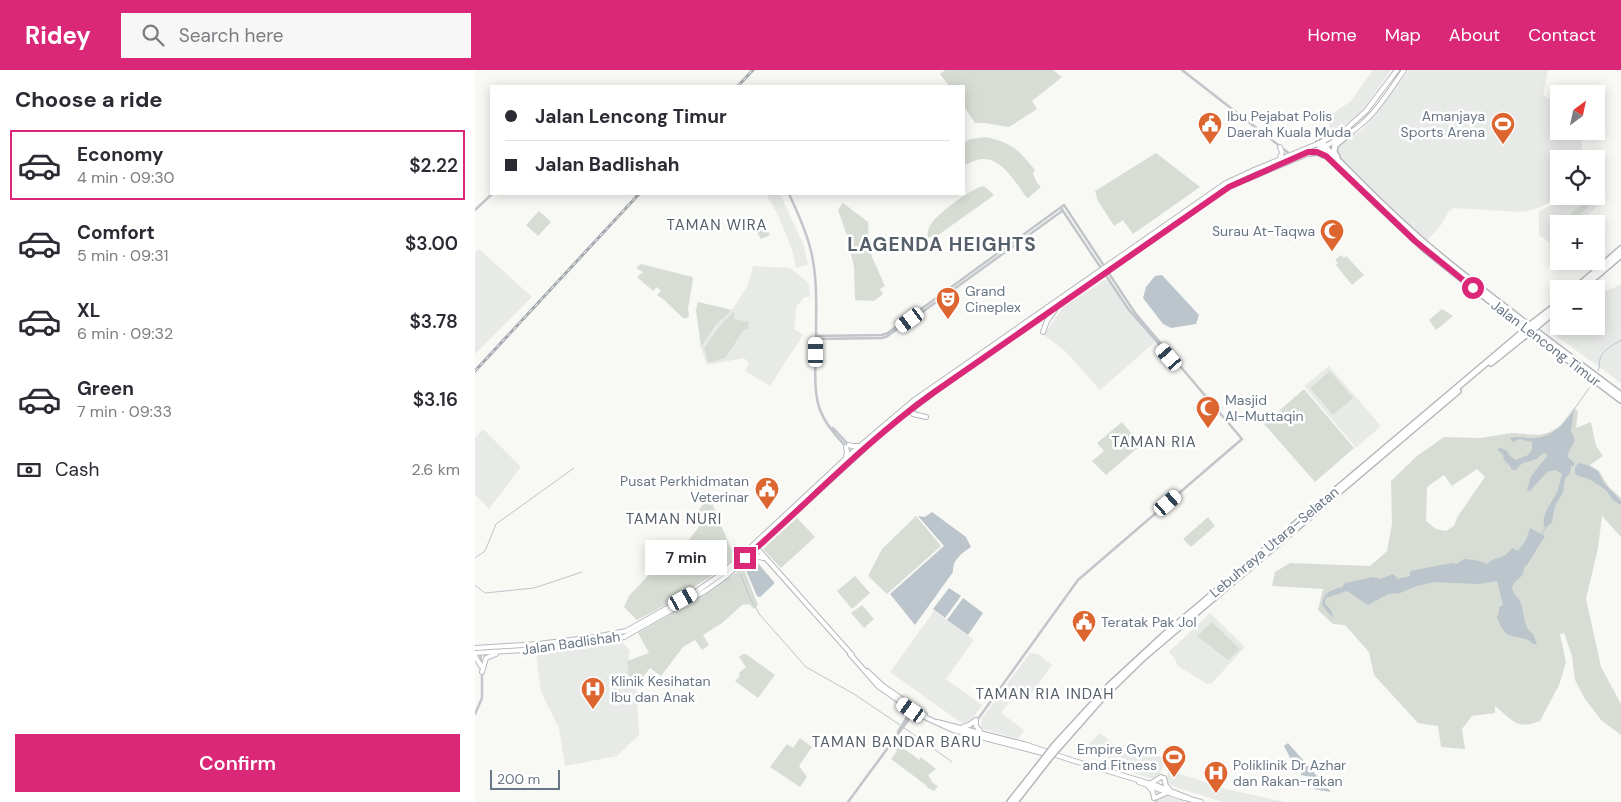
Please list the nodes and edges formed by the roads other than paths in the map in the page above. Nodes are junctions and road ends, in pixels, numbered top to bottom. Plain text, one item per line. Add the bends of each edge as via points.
1 (1183, 70) edge
2 (1397, 70) edge
3 (1405, 70) edge
4 (1351, 132) junction
5 (1321, 145) junction
6 (1280, 147) junction
7 (1308, 152) junction
8 (1291, 155) junction
9 (1295, 158) junction
10 (1278, 160) junction
11 (1342, 167) junction
12 (491, 195) edge
13 (789, 195) edge
14 (475, 210) edge
15 (1621, 249) edge
16 (1621, 256) edge
17 (1104, 271) junction
18 (1109, 278) joint
19 (1585, 280) edge
20 (1591, 280) edge
21 (1058, 306) junction
22 (1550, 311) edge
23 (1550, 314) edge
24 (914, 316) junction
25 (909, 319) junction
26 (1535, 325) junction
27 (1043, 332) dead end
28 (816, 337) junction
29 (1176, 363) junction
30 (1621, 395) edge
31 (1621, 400) edge
32 (921, 401) junction
33 (926, 417) dead end
34 (860, 445) junction
35 (847, 446) junction
36 (854, 454) junction
37 (845, 459) junction
38 (763, 542) junction
39 (754, 547) junction
40 (764, 557) junction
41 (745, 558) junction
42 (695, 594) junction
43 (477, 652) edge
44 (506, 652) junction
45 (481, 666) joint
46 (482, 672) junction
47 (914, 710) junction
48 (475, 714) edge
49 (976, 720) junction
50 (937, 722) junction
51 (961, 727) junction
52 (970, 729) junction
53 (963, 733) junction
54 (984, 734) junction
55 (971, 735) junction
56 (1066, 759) junction
57 (1045, 760) junction
58 (1150, 785) junction
59 (1159, 788) junction
60 (1171, 793) junction
61 (1155, 800) edge
62 (848, 802) edge
63 (1010, 802) edge
64 (1015, 802) edge
65 (1201, 802) edge

1 - 6 street
2 - 5 main road, Jalan Badlishah via 1361,117
3 - 4 main road, Jalan Badlishah via 1371,114
4 - 5 main road, Jalan Badlishah
4 - 11 highway via 1334,148
5 - 7 main road, Jalan Badlishah
5 - 8 main road, Jalan Badlishah
5 - 11 highway, Jalan Lencong Timur
6 - 8 street
6 - 10 main road via 1282,154
7 - 9 main road, Jalan Badlishah
7 - 11 highway via 1323,154
8 - 9 street
8 - 10 main road, Jalan Badlishah
9 - 17 main road, Jalan Badlishah via 1229,187
10 - 17 main road, Jalan Badlishah via 1225,183
11 - 30 highway, Jalan Lencong Timur via 1451,266
11 - 31 highway, Jalan Lencong Timur via 1415,241
12 - 14 street
13 - 28 street via 813,260
15 - 19 highway
16 - 20 highway
17 - 18 main road
17 - 21 main road, Jalan Badlishah
17 - 24 street via 1063,208
17 - 29 street
17 - 34 main road, Jalan Badlishah via 927,390
18 - 29 street via 1133,314
21 - 27 main road
21 - 32 main road, Jalan Badlishah
22 - 26 highway, Lebuhraya Utara–Selatan
23 - 26 highway, Lebuhraya Utara–Selatan
24 - 25 street
24 - 25 street via 910,314
25 - 28 street via 882,335
26 - 57 highway, Lebuhraya Utara–Selatan, bridge via 1158,645
28 - 35 street via 820,411
29 - 49 street via 1242,439 1078,580
32 - 33 main road via 912,411
32 - 36 main road, Jalan Badlishah
34 - 35 main road
34 - 36 main road, Jalan Badlishah
35 - 36 street
35 - 37 main road
36 - 37 main road, Jalan Badlishah
36 - 38 main road, Jalan Badlishah
37 - 39 main road, Jalan Badlishah
38 - 39 main road, Jalan Badlishah
38 - 40 main road via 761,550
39 - 40 main road
39 - 41 main road, Jalan Badlishah
39 - 42 main road, Jalan Badlishah
40 - 41 main road
40 - 47 main road via 850,654 879,683
41 - 42 main road, Jalan Badlishah via 720,581
42 - 43 main road, Jalan Badlishah via 619,632
42 - 44 main road, Jalan Badlishah via 633,633 619,638
43 - 44 main road, Jalan Badlishah
43 - 45 main road
44 - 46 main road via 486,658
45 - 46 street
46 - 48 street via 482,698
47 - 50 main road
47 - 62 street
49 - 51 main road via 967,727
49 - 52 street
49 - 54 main road via 977,729
50 - 51 main road
50 - 53 main road
51 - 52 main road
52 - 53 street
52 - 54 main road
52 - 55 street
53 - 55 main road
54 - 56 main road
55 - 56 main road
56 - 58 main road
57 - 63 highway, Lebuhraya Utara–Selatan
57 - 64 highway, Lebuhraya Utara–Selatan
58 - 59 main road
58 - 60 main road via 1163,778
58 - 61 main road
59 - 60 main road
59 - 61 street
60 - 61 main road
60 - 65 main road

